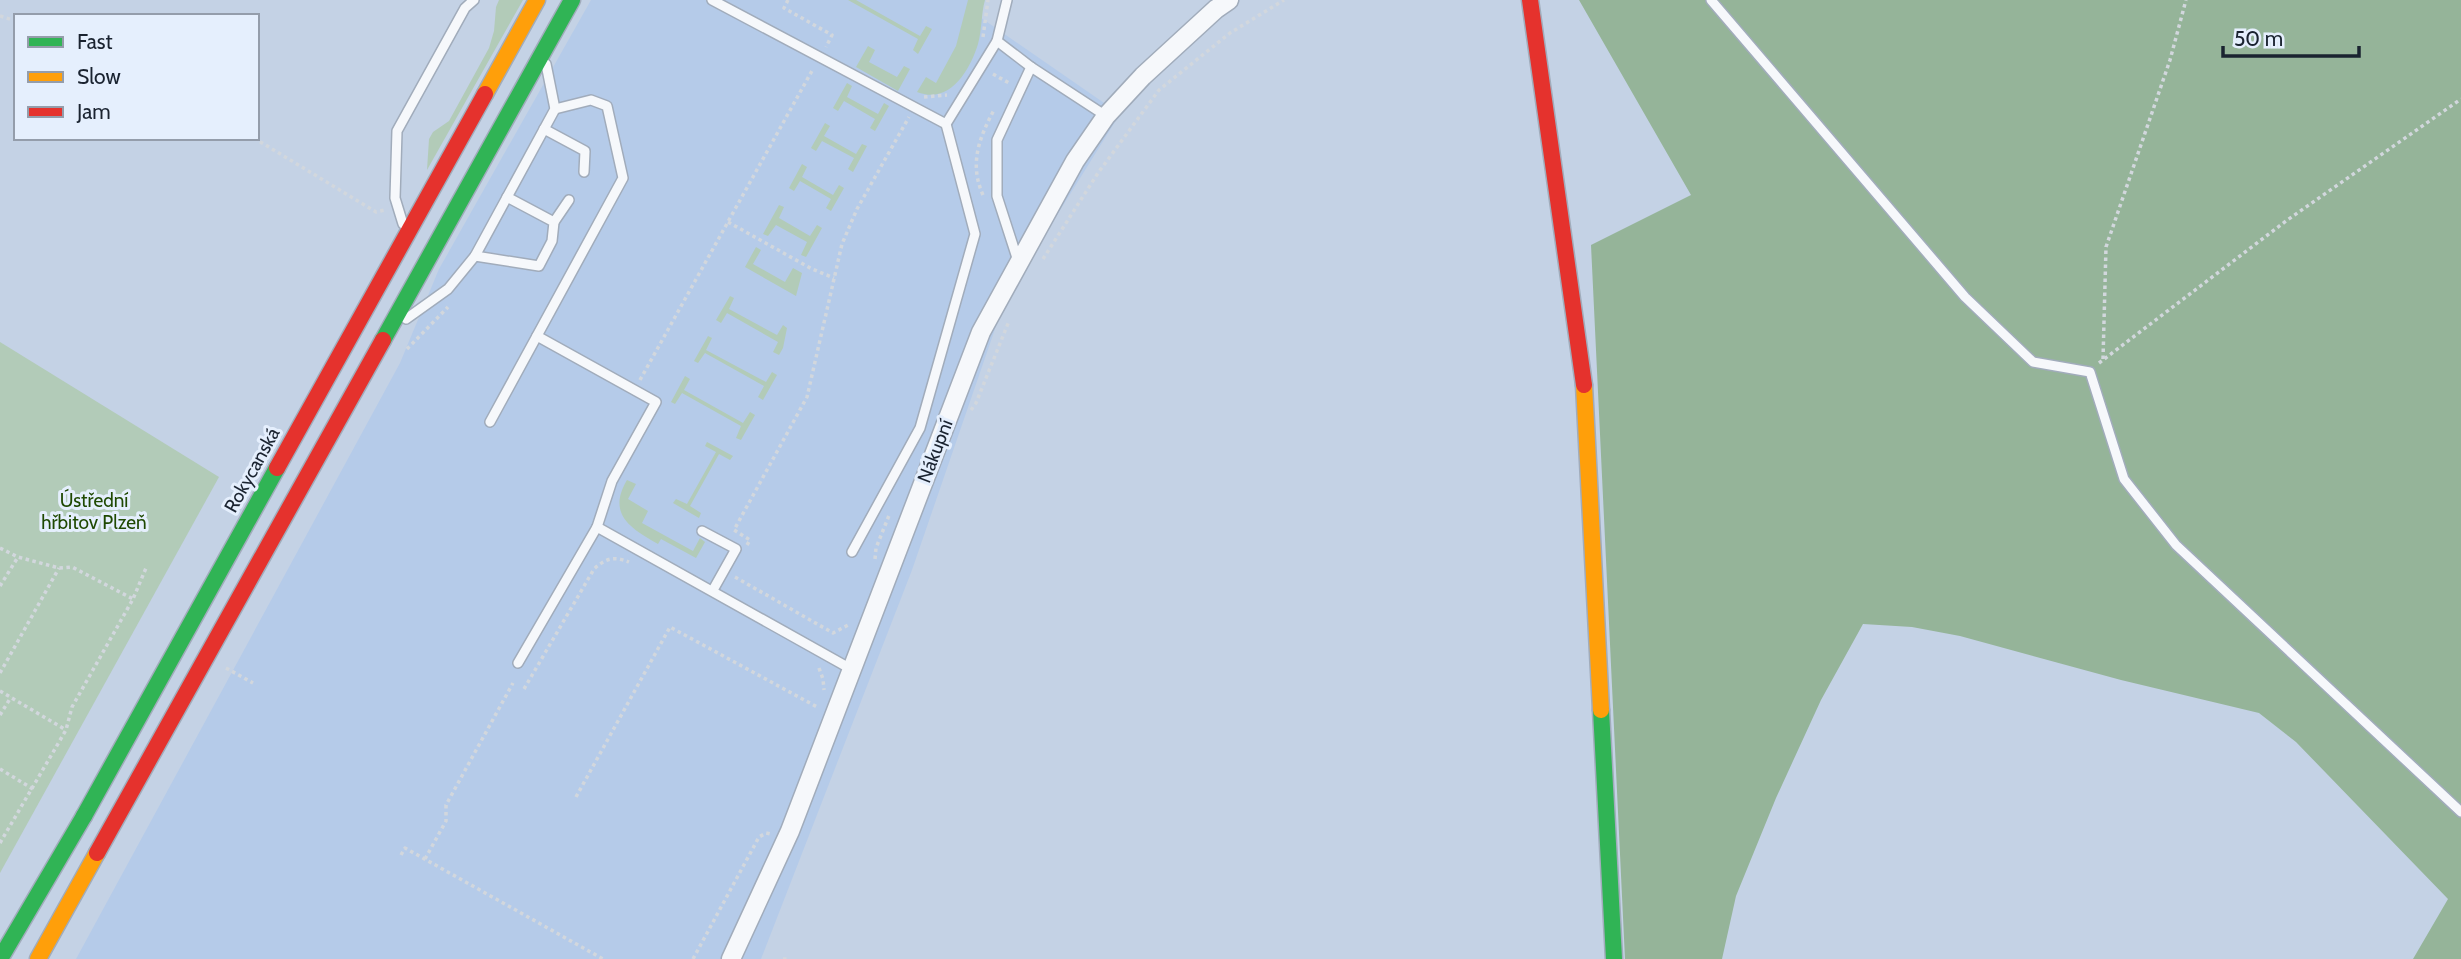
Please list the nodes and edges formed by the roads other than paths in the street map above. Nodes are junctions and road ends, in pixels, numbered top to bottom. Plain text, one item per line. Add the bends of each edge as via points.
1 (474, 0) edge
2 (537, 0) edge
3 (572, 0) edge
4 (712, 0) edge
5 (1007, 0) edge
6 (1229, 0) edge
7 (1530, 0) edge
8 (1711, 0) edge
9 (997, 41) junction
10 (543, 52) junction
11 (1031, 67) junction
12 (555, 109) junction
13 (1106, 116) junction
14 (946, 124) junction
15 (544, 129) junction
16 (584, 172) dead end
17 (507, 197) junction
18 (569, 200) dead end
19 (554, 222) junction
20 (406, 235) junction
21 (475, 256) junction
22 (1019, 264) junction
23 (385, 335) junction
24 (537, 336) junction
25 (490, 422) dead end
26 (597, 527) junction
27 (702, 531) dead end
28 (852, 552) dead end
29 (713, 590) junction
30 (518, 663) dead end
31 (851, 669) junction
32 (2461, 812) edge
33 (0, 959) edge
34 (38, 959) edge
35 (731, 959) edge
36 (1614, 959) edge

1 - 20 lane via 465,8 397,131 395,198
2 - 20 main road, Rokycanská
3 - 10 main road
4 - 14 lane
5 - 9 lane
6 - 13 street, Nákupní via 1143,76
7 - 36 main road via 1584,383
8 - 32 lane via 1965,297 2034,362 2090,372 2124,479 2176,545
9 - 11 lane
9 - 14 lane
10 - 12 lane
10 - 23 main road
11 - 13 lane
11 - 22 lane via 997,140 997,196
12 - 15 lane
12 - 24 lane via 591,100 607,106 623,178
13 - 22 street, Nákupní via 1075,161
14 - 28 lane via 975,234 920,428
15 - 16 lane via 585,151
15 - 17 lane
17 - 19 lane
17 - 21 lane
18 - 19 lane
19 - 21 lane via 552,241 539,266
20 - 33 main road, Rokycanská
21 - 23 lane via 448,289
22 - 31 street, Nákupní via 981,332
23 - 34 main road
24 - 25 lane
24 - 26 lane via 656,402 612,481
26 - 29 lane
26 - 30 lane
27 - 29 lane via 736,549
29 - 31 lane
31 - 35 street, Nákupní via 790,831

